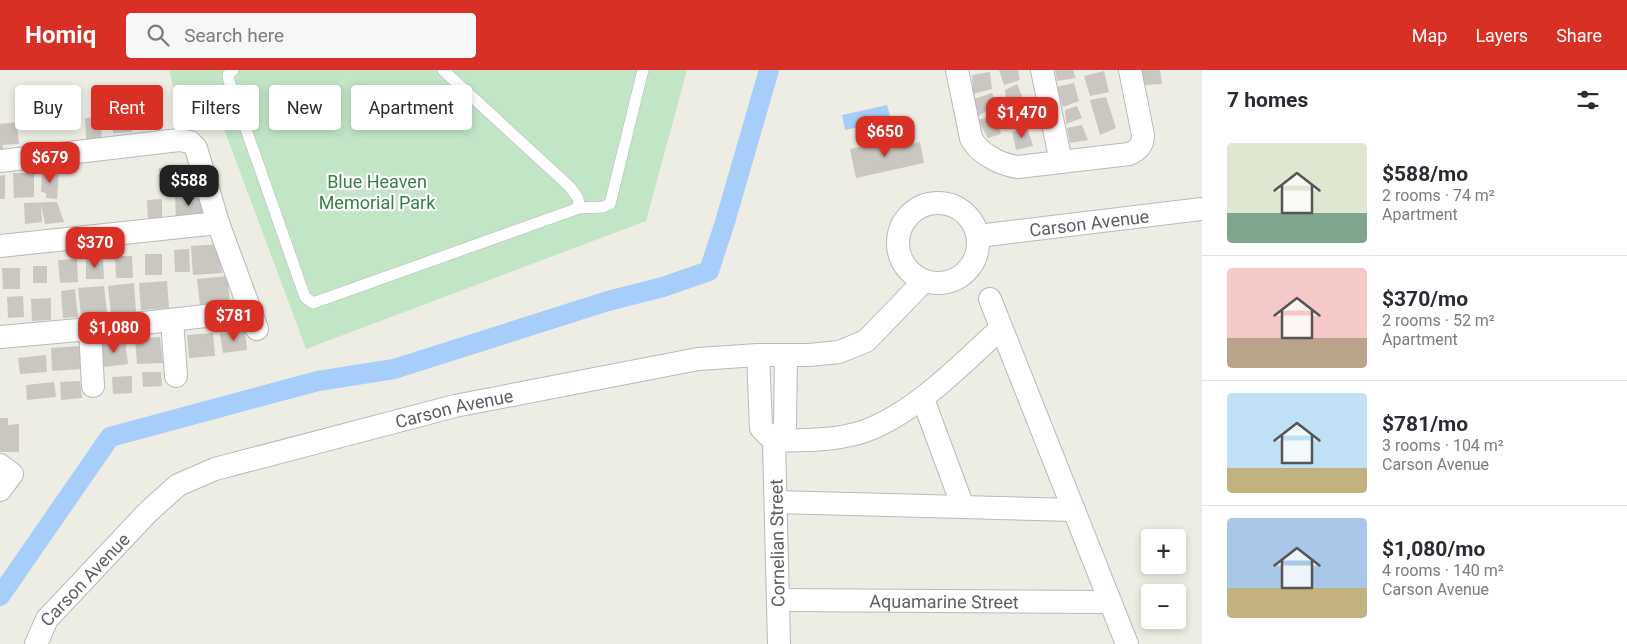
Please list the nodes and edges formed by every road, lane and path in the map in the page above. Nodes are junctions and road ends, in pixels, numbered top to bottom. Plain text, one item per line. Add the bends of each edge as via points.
1 (233, 70) edge
2 (442, 70) edge
3 (643, 70) edge
4 (957, 70) edge
5 (1042, 70) edge
6 (1130, 70) edge
7 (0, 161) edge
8 (1061, 162) junction
9 (580, 208) junction
10 (1202, 209) edge
11 (218, 223) junction
12 (978, 236) junction
13 (0, 246) edge
14 (924, 281) junction
15 (990, 299) dead end
16 (172, 320) junction
17 (1001, 328) junction
18 (90, 329) junction
19 (0, 337) edge
20 (758, 355) junction
21 (786, 356) junction
22 (176, 376) dead end
23 (93, 386) dead end
24 (923, 399) junction
25 (774, 441) junction
26 (776, 502) junction
27 (963, 507) junction
28 (1074, 510) junction
29 (778, 600) junction
30 (1110, 602) junction
31 (36, 644) edge
32 (779, 644) edge
33 (1127, 644) edge

1 - 9 lane via 228,75 229,81 305,296 313,303
2 - 9 lane via 570,187
3 - 9 lane via 610,204
4 - 8 street via 971,138 978,149 1012,166
5 - 8 street
6 - 8 street via 1143,135 1141,147 1129,154
7 - 11 street via 179,140 190,142 196,148
10 - 12 street, Carson Avenue
11 - 13 street
11 - 16 street via 253,320
12 - 14 street via 978,252 970,268 941,284
12 - 14 street via 969,216 952,204 930,202 911,212 899,229 897,250 907,269
14 - 21 street, Carson Avenue via 866,341 839,352
15 - 17 street
16 - 18 street
16 - 22 street
17 - 24 street
17 - 28 street
18 - 19 street
18 - 23 street
20 - 21 street, Carson Avenue
20 - 25 street via 761,428
20 - 31 street, Carson Avenue via 698,359 455,406 215,469 178,485 148,512 48,619
21 - 25 street, Cornelian Street via 785,427
24 - 25 street via 865,431 835,438
24 - 27 street
25 - 26 street, Cornelian Street
26 - 27 street
26 - 29 street, Cornelian Street
27 - 28 street
28 - 30 street
29 - 30 street, Aquamarine Street
29 - 32 street, Cornelian Street
30 - 33 street

